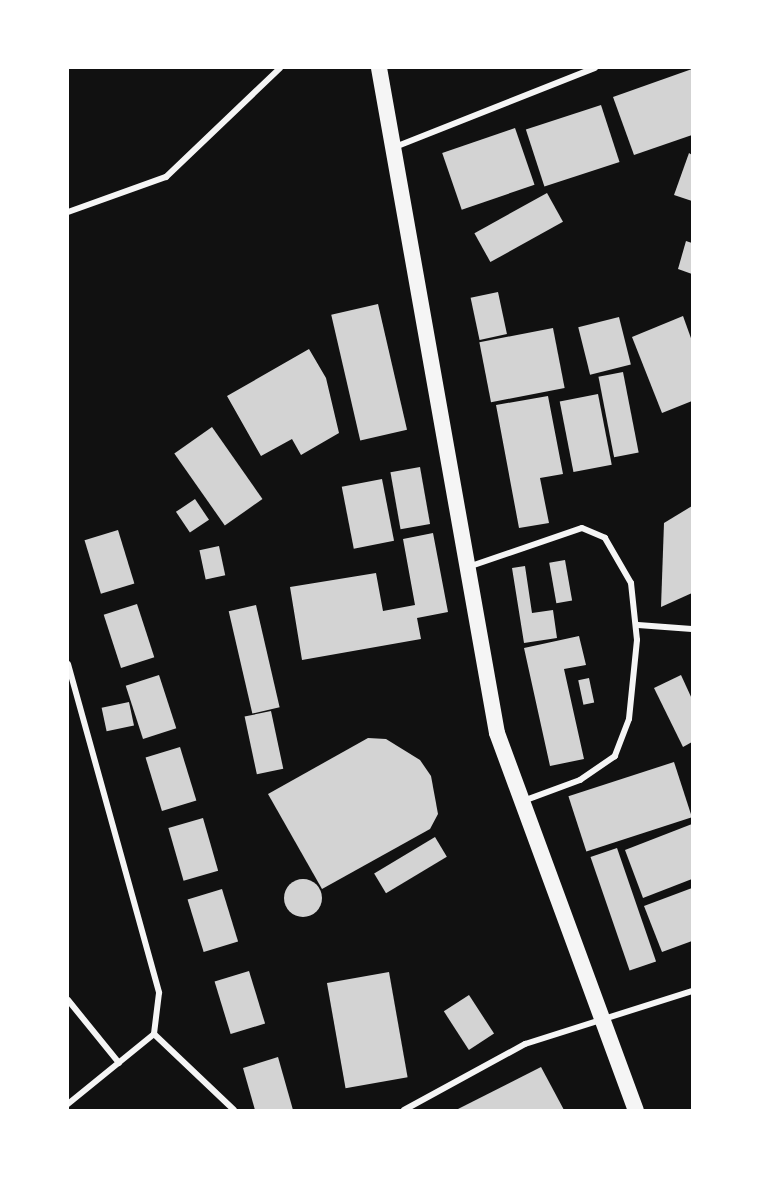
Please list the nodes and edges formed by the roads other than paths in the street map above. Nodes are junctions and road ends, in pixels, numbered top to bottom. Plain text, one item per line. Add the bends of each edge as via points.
1 (280, 68) edge
2 (379, 68) edge
3 (595, 68) edge
4 (394, 147) junction
5 (68, 212) edge
6 (468, 567) junction
7 (638, 625) junction
8 (693, 629) edge
9 (68, 664) edge
10 (519, 803) junction
11 (693, 991) edge
12 (68, 1000) edge
13 (602, 1021) junction
14 (154, 1034) junction
15 (119, 1064) junction
16 (68, 1104) edge
17 (234, 1110) edge
18 (404, 1110) edge
19 (636, 1110) edge

1 - 5 street via 166,177
2 - 4 highway
3 - 4 street
4 - 6 highway
6 - 7 street via 556,533 596,531 627,574
6 - 10 highway via 497,733
7 - 8 street
7 - 10 street via 629,719 615,756 580,780
9 - 14 street via 159,993
10 - 13 highway
11 - 13 street
12 - 15 street
13 - 18 street via 525,1044
13 - 19 highway
14 - 15 street
14 - 17 street
15 - 16 street

